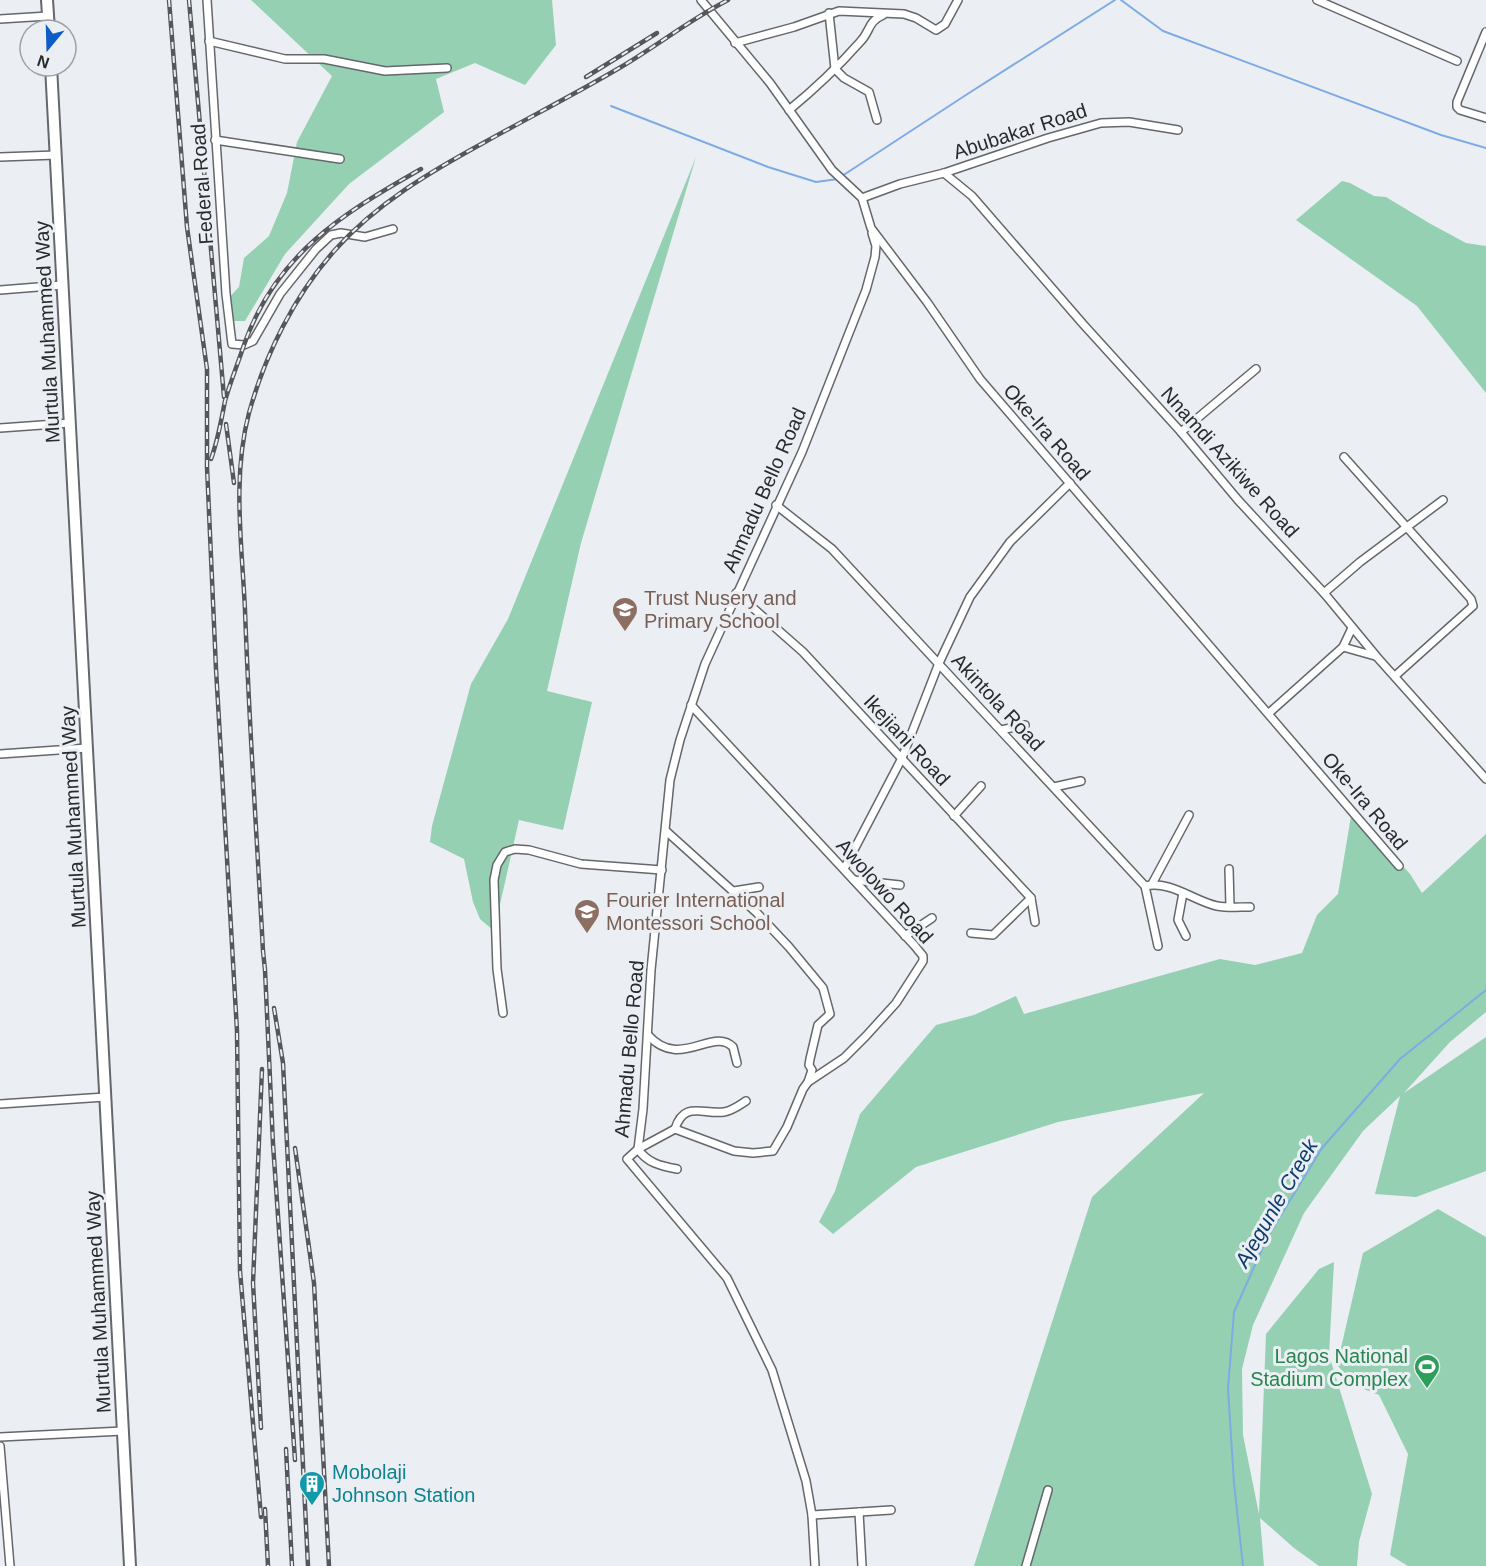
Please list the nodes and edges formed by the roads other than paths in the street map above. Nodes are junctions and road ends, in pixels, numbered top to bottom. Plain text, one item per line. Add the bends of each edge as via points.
1 (47, 0) edge
2 (207, 0) edge
3 (701, 0) edge
4 (958, 0) edge
5 (1317, 0) edge
6 (829, 13) junction
7 (886, 14) junction
8 (48, 16) joint
9 (0, 19) edge
10 (1486, 32) edge
11 (209, 41) junction
12 (735, 43) junction
13 (1457, 60) dead end
14 (447, 68) dead end
15 (835, 69) junction
16 (52, 78) edge
17 (789, 110) junction
18 (1486, 118) edge
19 (878, 120) dead end
20 (1178, 130) dead end
21 (214, 140) junction
22 (56, 155) junction
23 (0, 157) edge
24 (340, 159) dead end
25 (944, 173) junction
26 (862, 198) junction
27 (871, 228) junction
28 (393, 229) dead end
29 (63, 285) junction
30 (0, 290) edge
31 (1256, 369) dead end
32 (69, 423) junction
33 (0, 428) edge
34 (1181, 432) junction
35 (1344, 457) dead end
36 (1070, 483) junction
37 (1443, 500) dead end
38 (776, 505) junction
39 (1406, 527) junction
40 (736, 593) junction
41 (1324, 593) junction
42 (1352, 628) junction
43 (1343, 647) junction
44 (1377, 657) junction
45 (939, 663) junction
46 (1395, 676) junction
47 (691, 705) junction
48 (1269, 713) junction
49 (1025, 725) dead end
50 (1001, 730) junction
51 (87, 748) junction
52 (0, 754) edge
53 (902, 758) junction
54 (1486, 779) edge
55 (1081, 781) dead end
56 (981, 786) dead end
57 (1054, 787) junction
58 (1189, 815) dead end
59 (954, 816) junction
60 (666, 831) junction
61 (1399, 866) dead end
62 (844, 869) junction
63 (1229, 869) dead end
64 (662, 870) junction
65 (854, 880) junction
66 (900, 885) dead end
67 (1148, 885) junction
68 (759, 887) dead end
69 (734, 891) junction
70 (1183, 893) junction
71 (1031, 898) junction
72 (1230, 906) junction
73 (1250, 907) dead end
74 (932, 918) dead end
75 (1035, 922) dead end
76 (971, 933) dead end
77 (905, 936) junction
78 (1186, 936) dead end
79 (1158, 946) dead end
80 (503, 1013) dead end
81 (648, 1035) junction
82 (737, 1063) dead end
83 (808, 1082) junction
84 (105, 1097) junction
85 (746, 1101) dead end
86 (0, 1104) edge
87 (675, 1129) junction
88 (638, 1149) junction
89 (677, 1169) dead end
90 (123, 1431) junction
91 (0, 1437) edge
92 (0, 1446) edge
93 (1048, 1490) dead end
94 (891, 1510) dead end
95 (859, 1512) junction
96 (812, 1515) junction
97 (10, 1566) edge
98 (130, 1566) edge
99 (815, 1566) edge
100 (862, 1566) edge
101 (1026, 1566) edge

1 - 8 main road
2 - 11 street, Federal Road
3 - 12 street, Oke-Ira Road
4 - 7 street via 945,24 936,30 904,14
5 - 13 street
6 - 7 street via 855,10
6 - 12 street
6 - 15 street
7 - 15 street via 873,20 863,39
8 - 9 street
10 - 18 street via 1457,102 1461,110
11 - 14 street via 285,59 324,59 385,70
11 - 21 street, Federal Road
12 - 17 street, Oke-Ira Road
15 - 17 street
15 - 19 street via 869,92
16 - 22 main road, Murtula Muhammed Way
17 - 26 street, Oke-Ira Road via 832,170
20 - 25 street, Abubakar Road via 1129,122 1101,123
21 - 24 street
21 - 28 street, Federal Road via 232,344 253,341 280,294 331,235 365,237
22 - 23 street
22 - 29 main road, Murtula Muhammed Way
25 - 26 street
25 - 34 street, Nnamdi Azikiwe Road via 972,196
26 - 27 street, Oke-Ira Road
27 - 36 street, Oke-Ira Road via 980,379
27 - 38 street, Ahmadu Bello Road via 876,252 866,290 802,452
29 - 30 street
29 - 32 main road, Murtula Muhammed Way
31 - 34 street
32 - 33 street
32 - 51 main road, Murtula Muhammed Way
34 - 41 street, Nnamdi Azikiwe Road
35 - 39 street
36 - 45 street via 989,568 970,597
36 - 48 street, Oke-Ira Road
37 - 39 street
38 - 40 street, Ahmadu Bello Road
38 - 45 street, Akintola Road via 832,549
39 - 41 street
39 - 46 street via 1471,599 1473,606
40 - 47 street, Ahmadu Bello Road
40 - 53 street, Ikejiani Road via 803,652
41 - 42 street, Nnamdi Azikiwe Road
42 - 43 street
42 - 44 street, Nnamdi Azikiwe Road
43 - 44 street
43 - 48 street
44 - 46 street, Nnamdi Azikiwe Road
45 - 50 street, Akintola Road
45 - 53 street
46 - 54 street, Nnamdi Azikiwe Road
47 - 60 street, Ahmadu Bello Road via 670,780
47 - 62 street, Awolowo Road
48 - 61 street, Oke-Ira Road
49 - 50 street
50 - 57 street, Akintola Road
51 - 52 street
51 - 84 main road, Murtula Muhammed Way
53 - 59 street, Ikejiani Road
53 - 62 street
55 - 57 street
56 - 59 street
57 - 67 street, Akintola Road
58 - 67 street
59 - 71 street, Ikejiani Road
60 - 64 street, Ahmadu Bello Road
60 - 69 street
62 - 65 street, Awolowo Road
63 - 72 street
64 - 80 street via 581,864 529,850 505,852 494,880 497,969
64 - 81 street, Ahmadu Bello Road
65 - 66 street
65 - 77 street, Awolowo Road
67 - 70 street
67 - 79 street
68 - 69 street
69 - 83 street via 823,988 830,1014 818,1025
70 - 72 street via 1217,906
70 - 78 street via 1178,920
71 - 75 street
71 - 76 street via 993,935
72 - 73 street
74 - 77 street
77 - 83 street, Awolowo Road via 923,956 922,965 896,1003 866,1036 844,1058
81 - 82 street via 674,1050 724,1041 734,1047
81 - 88 street, Ahmadu Bello Road
83 - 87 street via 788,1127 772,1151 734,1151
84 - 86 street
84 - 90 main road, Murtula Muhammed Way
85 - 87 street via 724,1112 689,1111 678,1119
87 - 88 street
88 - 89 street, Ahmadu Bello Road via 650,1161
88 - 96 street via 627,1159 732,1286 772,1370 806,1481
90 - 91 street
90 - 98 main road, Murtula Muhammed Way
92 - 97 street
93 - 101 street
94 - 95 street
95 - 96 street
95 - 100 street
96 - 99 street

